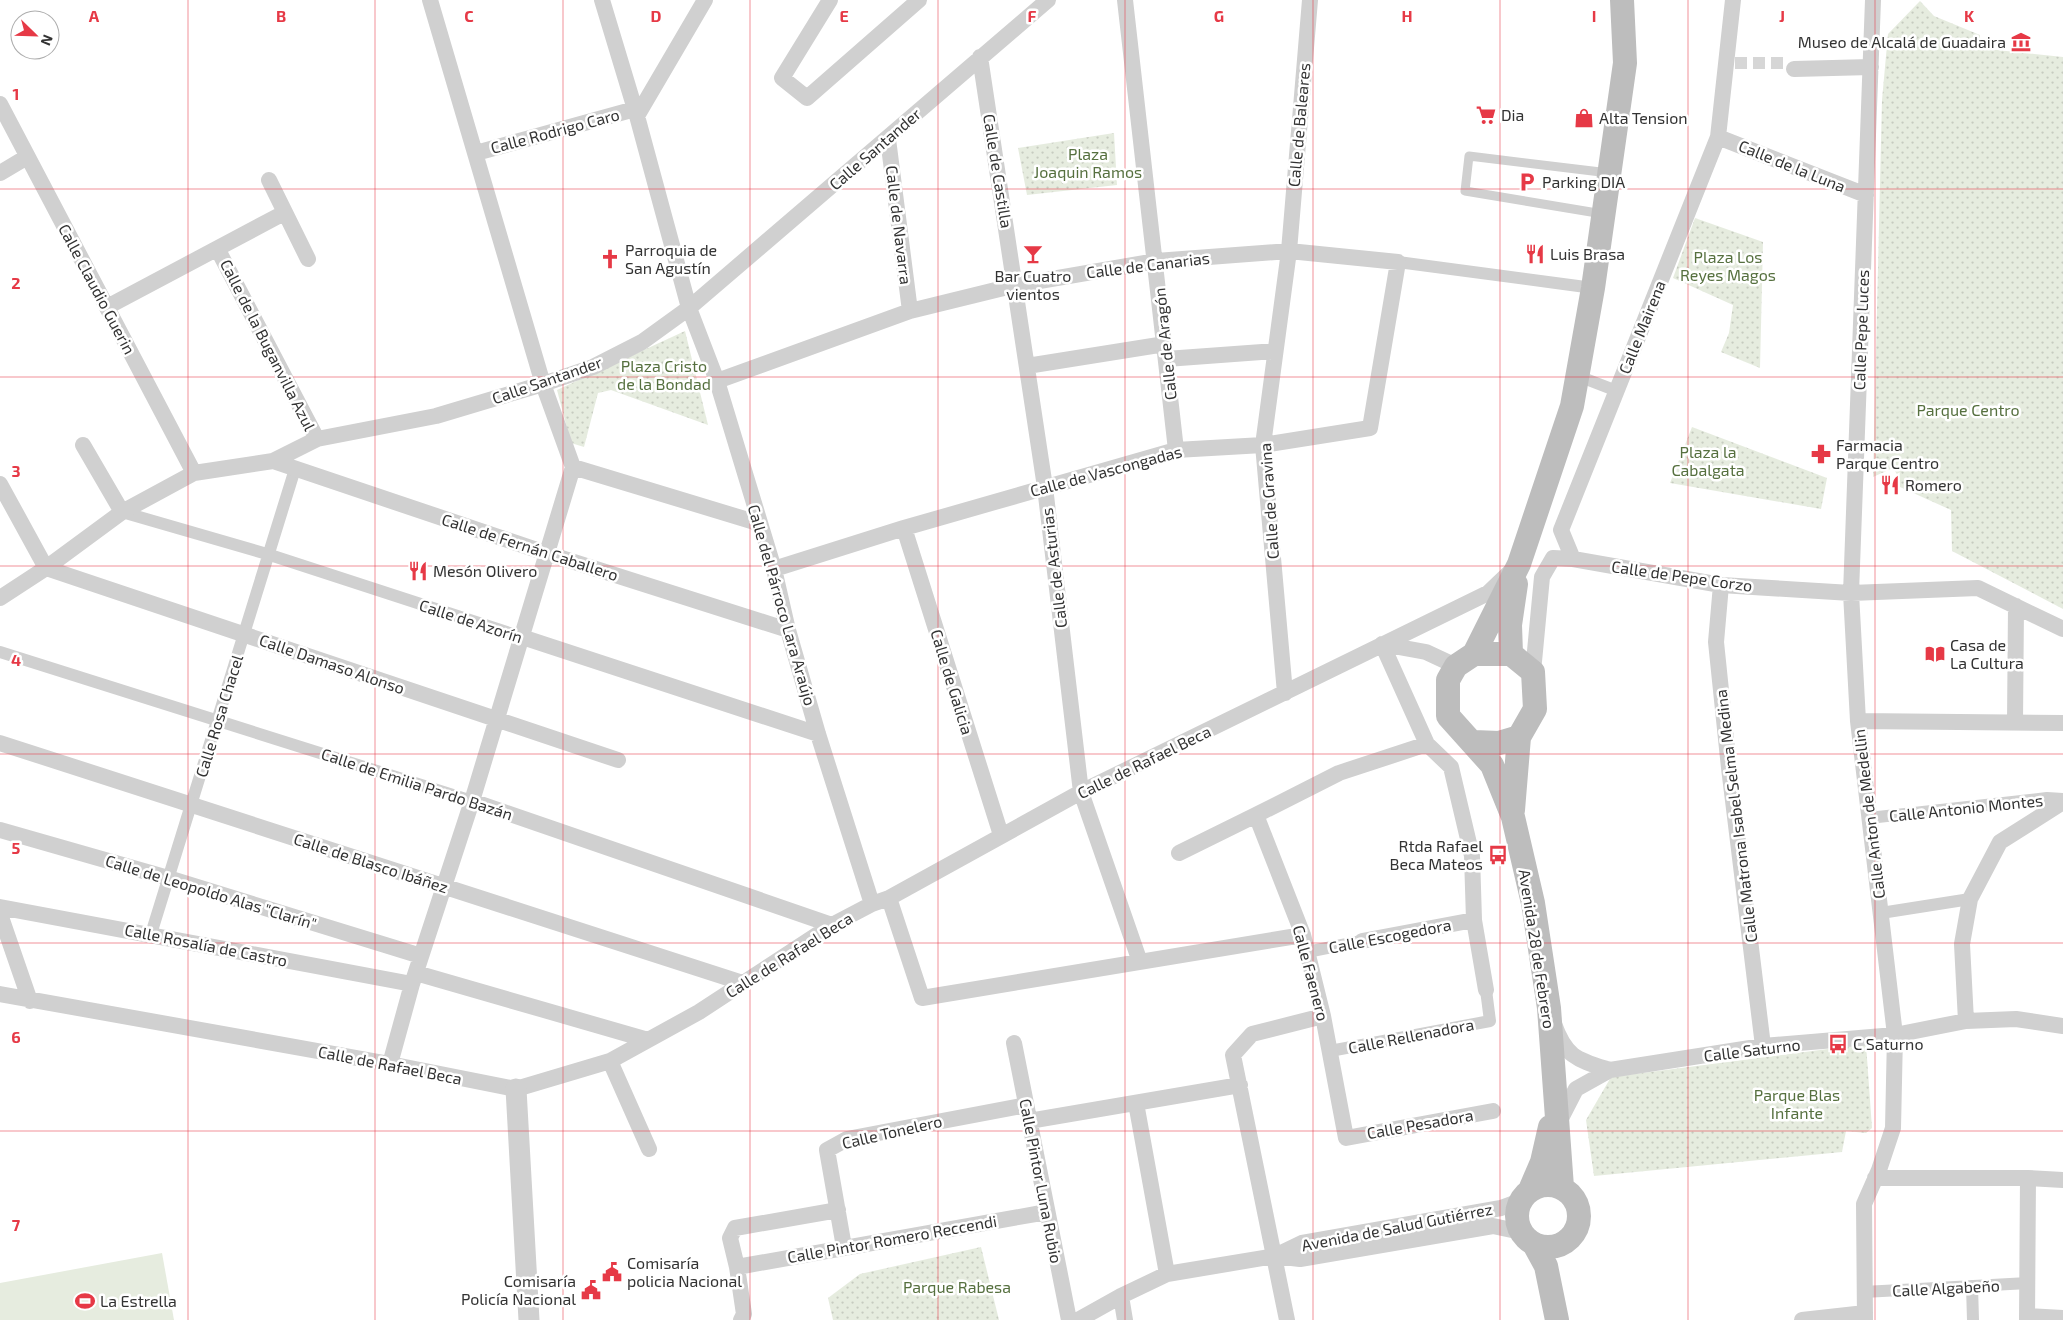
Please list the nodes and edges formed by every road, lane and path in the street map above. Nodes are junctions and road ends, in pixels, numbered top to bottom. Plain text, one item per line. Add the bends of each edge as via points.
1 (430, 0) edge
2 (602, 0) edge
3 (705, 0) edge
4 (830, 0) edge
5 (919, 0) edge
6 (1048, 0) edge
7 (1125, 0) edge
8 (1310, 0) edge
9 (1622, 0) edge
10 (1733, 0) edge
11 (1873, 0) edge
12 (980, 57) junction
13 (1791, 66) tunnel mouth
14 (1871, 67) junction
15 (0, 104) edge
16 (636, 112) junction
17 (1718, 137) junction
18 (888, 139) junction
19 (476, 153) junction
20 (27, 157) junction
21 (1610, 172) junction
22 (0, 173) edge
23 (269, 180) dead end
24 (1866, 195) junction
25 (284, 213) junction
26 (1604, 214) junction
27 (218, 250) junction
28 (1288, 250) junction
29 (308, 259) dead end
30 (1156, 261) junction
31 (1398, 262) junction
32 (1016, 284) junction
33 (1593, 288) junction
34 (107, 307) junction
35 (689, 308) junction
36 (910, 310) junction
37 (1166, 351) junction
38 (1275, 351) junction
39 (1028, 366) junction
40 (1578, 376) junction
41 (717, 381) junction
42 (543, 384) junction
43 (1616, 391) junction
44 (317, 439) junction
45 (82, 445) dead end
46 (1263, 445) junction
47 (1176, 450) junction
48 (273, 461) junction
49 (573, 467) junction
50 (295, 469) junction
51 (194, 473) junction
52 (0, 484) edge
53 (1045, 487) junction
54 (122, 512) junction
55 (758, 523) junction
56 (904, 528) junction
57 (546, 553) junction
58 (267, 554) junction
59 (1573, 559) junction
60 (1519, 564) junction
61 (46, 568) junction
62 (774, 569) junction
63 (1721, 585) junction
64 (1851, 593) junction
65 (0, 598) edge
66 (2016, 606) junction
67 (2063, 629) edge
68 (788, 630) junction
69 (244, 634) junction
70 (522, 637) junction
71 (1382, 644) junction
72 (0, 652) edge
73 (1511, 654) junction
74 (1465, 660) junction
75 (1533, 672) junction
76 (1285, 693) junction
77 (496, 719) junction
78 (216, 720) junction
79 (1858, 720) junction
80 (2015, 722) junction
81 (2063, 723) edge
82 (818, 734) junction
83 (1519, 737) junction
84 (1474, 742) junction
85 (0, 743) edge
86 (1427, 744) junction
87 (618, 760) dead end
88 (1081, 792) junction
89 (472, 801) junction
90 (2063, 801) edge
91 (191, 805) junction
92 (1256, 815) junction
93 (1513, 817) junction
94 (1869, 818) junction
95 (0, 830) edge
96 (1001, 835) junction
97 (1179, 853) dead end
98 (168, 878) junction
99 (444, 886) junction
100 (889, 898) junction
101 (1970, 899) junction
102 (872, 904) junction
103 (0, 907) edge
104 (1881, 913) junction
105 (0, 914) edge
106 (1474, 920) junction
107 (832, 924) junction
108 (151, 934) junction
109 (1303, 935) junction
110 (1362, 941) joint
111 (1307, 952) junction
112 (421, 956) junction
113 (1140, 962) junction
114 (414, 979) junction
115 (743, 983) junction
116 (1486, 990) joint
117 (0, 994) edge
118 (30, 1001) junction
119 (1549, 1008) junction
120 (1323, 1016) junction
121 (1966, 1021) junction
122 (2063, 1026) edge
123 (1896, 1035) junction
124 (648, 1040) junction
125 (1014, 1043) dead end
126 (1763, 1046) junction
127 (1330, 1051) junction
128 (610, 1062) junction
129 (390, 1064) junction
130 (1610, 1070) junction
131 (1554, 1083) junction
132 (1240, 1084) junction
133 (516, 1090) junction
134 (1136, 1103) junction
135 (1026, 1104) junction
136 (1493, 1111) dead end
137 (1029, 1121) junction
138 (1558, 1124) junction
139 (1346, 1138) joint
140 (649, 1149) dead end
141 (1875, 1178) junction
142 (2028, 1178) junction
143 (2063, 1180) edge
144 (1562, 1187) junction
145 (1525, 1195) junction
146 (838, 1210) junction
147 (1047, 1212) junction
148 (1527, 1238) junction
149 (1564, 1243) junction
150 (844, 1246) junction
151 (1275, 1256) junction
152 (737, 1267) junction
153 (1167, 1274) junction
154 (2028, 1282) junction
155 (1972, 1286) junction
156 (1864, 1292) junction
157 (1121, 1296) junction
158 (1865, 1316) edge
159 (2028, 1318) edge
160 (2063, 1318) edge
161 (529, 1320) edge
162 (740, 1320) edge
163 (1069, 1320) edge
164 (1078, 1320) edge
165 (1124, 1320) edge
166 (1287, 1320) edge
167 (1558, 1320) edge
168 (1802, 1320) edge
169 (1973, 1320) edge

1 - 19 street
2 - 16 street, Calle del Párroco Lara Araújo
3 - 16 street
4 - 5 street via 782,78 807,98
6 - 12 street, Calle Santander
7 - 30 street, Calle de Aragón
8 - 28 street, Calle de Baleares
9 - 21 main road via 1625,63
10 - 17 street, Calle Mairena via 1731,63
11 - 14 street, Calle Pepe Luces
12 - 18 street, Calle Santander
12 - 32 street, Calle de Castilla
13 - 14 street
14 - 24 street, Calle Pepe Luces
15 - 20 street, Calle Claudio Guerin
16 - 19 street, Calle Rodrigo Caro
16 - 35 street, Calle del Párroco Lara Araújo
17 - 24 street, Calle de la Luna
17 - 43 street, Calle Mairena
18 - 35 street, Calle Santander
18 - 36 street, Calle de Navarra
19 - 42 street
20 - 22 street
20 - 34 street, Calle Claudio Guerin
21 - 26 main road
21 - 26 lane via 1468,156 1465,191
23 - 25 street
24 - 64 street, Calle Pepe Luces
25 - 27 street
25 - 29 street
26 - 33 main road
27 - 34 street
27 - 44 street, Calle de la Buganvilla Azul
28 - 30 street, Calle de Canarias
28 - 31 street, Calle de Canarias
28 - 38 street, Calle de Gravina
30 - 32 street, Calle de Canarias
30 - 37 street, Calle de Aragón
31 - 33 street, Calle de Canarias
31 - 46 street, Calle de Vascongadas via 1370,428
32 - 36 street, Calle de Canarias
32 - 39 street, Calle de Asturias
33 - 40 main road
34 - 51 street, Calle Claudio Guerin
35 - 41 street, Calle del Párroco Lara Araújo
35 - 42 street, Calle Santander via 642,342 593,367
36 - 41 street, Calle de Canarias
37 - 38 street
37 - 39 street
37 - 47 street, Calle de Aragón
38 - 46 street, Calle de Gravina
39 - 53 street, Calle de Asturias
40 - 43 street
40 - 60 main road via 1572,406
41 - 55 street, Calle del Párroco Lara Araújo
42 - 44 street, Calle Santander via 436,416
42 - 49 street
43 - 59 street, Calle Mairena via 1561,530
44 - 48 street, Calle Santander
45 - 54 street
46 - 47 street, Calle de Vascongadas
46 - 76 street, Calle de Gravina
47 - 53 street, Calle de Vascongadas
48 - 50 street, Calle de Fernán Caballero
48 - 51 street, Calle Santander
49 - 55 street
49 - 57 street
50 - 57 street, Calle de Fernán Caballero
50 - 58 street, Calle Rosa Chacel
51 - 54 street, Calle Santander
52 - 61 street
53 - 56 street, Calle de Vascongadas
53 - 88 street, Calle de Asturias
54 - 58 street, Calle de Azorín
54 - 61 street, Calle Santander
55 - 62 street, Calle del Párroco Lara Araújo
56 - 62 street, Calle de Vascongadas
56 - 96 street, Calle de Galicia
57 - 68 street, Calle de Fernán Caballero
57 - 70 street
58 - 69 street, Calle Rosa Chacel
58 - 70 street, Calle de Azorín
59 - 63 street, Calle de Pepe Corzo
59 - 75 street via 1554,558 1542,577
60 - 71 street, Calle de Rafael Beca via 1488,592
60 - 73 main road via 1510,625
60 - 74 main road
61 - 65 street, Calle Santander
61 - 69 street, Calle Damaso Alonso
62 - 68 street, Calle del Párroco Lara Araújo
63 - 64 street, Calle de Pepe Corzo
63 - 126 street, Calle Matrona Isabel Selma Medina via 1716,642
64 - 66 street, Calle de Pepe Corzo via 1978,588
64 - 79 street, Calle Anton de Medellin
66 - 67 street, Calle de Pepe Corzo
66 - 80 street
68 - 82 street, Calle del Párroco Lara Araújo
69 - 77 street, Calle Damaso Alonso
69 - 78 street, Calle Rosa Chacel
70 - 77 street
70 - 82 street, Calle de Azorín
71 - 74 street
71 - 76 street, Calle de Rafael Beca
71 - 86 street
72 - 78 street, Calle de Emilia Pardo Bazán
73 - 74 main road
73 - 75 main road
74 - 84 main road via 1448,680 1448,716
75 - 83 main road via 1535,709
76 - 88 street, Calle de Rafael Beca
77 - 87 street, Calle Damaso Alonso
77 - 89 street
78 - 89 street, Calle de Emilia Pardo Bazán
78 - 91 street, Calle Rosa Chacel
79 - 80 street
79 - 94 street, Calle Anton de Medellin
80 - 81 street
82 - 102 street, Calle del Párroco Lara Araújo
83 - 84 main road via 1499,743
83 - 93 main road, Avenida 28 de Febrero
84 - 93 main road, Avenida 28 de Febrero via 1492,765
85 - 91 street, Calle de Blasco Ibáñez
86 - 92 street via 1339,773
86 - 106 street via 1451,766 1472,856
88 - 96 street, Calle de Rafael Beca
88 - 113 street, Calle de Asturias
89 - 99 street
89 - 107 street, Calle de Emilia Pardo Bazán
90 - 94 street, Calle Antonio Montes via 2047,798
90 - 101 street via 2000,842
91 - 98 street, Calle Rosa Chacel
91 - 99 street, Calle de Blasco Ibáñez
92 - 97 street
92 - 109 street, Calle Faenero
93 - 119 main road, Avenida 28 de Febrero via 1533,903
94 - 104 street, Calle Anton de Medellin
95 - 98 street, Calle de Leopoldo Alas "Clarín"
96 - 100 street, Calle de Rafael Beca
98 - 108 street, Calle Rosa Chacel
98 - 112 street, Calle de Leopoldo Alas "Clarín"
99 - 112 street
99 - 115 street, Calle de Blasco Ibáñez
100 - 102 street, Calle de Rafael Beca
100 - 113 street via 922,998
101 - 104 street
101 - 121 street via 1962,944
102 - 107 street, Calle de Rafael Beca
103 - 108 street, Calle Rosalía de Castro
104 - 123 street, Calle Anton de Medellin
105 - 118 street
106 - 110 street, Calle Escogedora
106 - 116 street
107 - 115 street, Calle de Rafael Beca
108 - 114 street, Calle Rosalía de Castro
109 - 111 street, Calle Faenero
109 - 113 street
110 - 111 street, Calle Escogedora
111 - 120 street, Calle Faenero
112 - 114 street
114 - 124 street
114 - 129 street
115 - 124 street, Calle de Rafael Beca
116 - 127 street, Calle Rellenadora via 1490,1021
117 - 118 street, Calle de Rafael Beca
118 - 129 street, Calle de Rafael Beca
119 - 130 street via 1560,1039 1578,1060
119 - 131 main road, Avenida 28 de Febrero
120 - 127 street, Calle Faenero
120 - 132 street via 1252,1034 1233,1055
121 - 122 street, Calle Saturno via 2016,1019
121 - 123 street, Calle Saturno
123 - 126 street, Calle Saturno
123 - 141 street, Calle Anton de Medellin via 1893,1128
124 - 128 street, Calle de Rafael Beca
125 - 135 street, Calle Pintor Luna Rubio
126 - 130 street, Calle Saturno
127 - 139 street, Calle Faenero
128 - 133 street, Calle de Rafael Beca
128 - 140 street
129 - 133 street, Calle de Rafael Beca
130 - 138 street via 1576,1089
131 - 138 main road, Avenida 28 de Febrero
131 - 145 main road, Avenida 28 de Febrero via 1550,1135
132 - 134 street
132 - 151 street
133 - 161 street
134 - 137 street
134 - 153 street
135 - 137 street, Calle Pintor Luna Rubio
135 - 146 street, Calle Tonelero via 847,1139 827,1150
136 - 139 street, Calle Pesadora
137 - 147 street, Calle Pintor Luna Rubio
138 - 144 main road, Avenida 28 de Febrero
141 - 142 street
141 - 156 street, Calle Anton de Medellin via 1864,1204
142 - 143 street
142 - 154 street
144 - 145 main road via 1546,1184
144 - 149 main road via 1575,1198 1580,1215 1576,1231
145 - 148 main road via 1517,1216
145 - 151 street, Avenida de Salud Gutiérrez via 1501,1208 1302,1243
146 - 150 street, Calle Tonelero
146 - 152 street via 735,1228 730,1238
147 - 150 street, Calle Pintor Romero Reccendi
147 - 163 street, Calle Pintor Luna Rubio
148 - 149 main road via 1549,1248
148 - 151 street, Avenida de Salud Gutiérrez via 1493,1226 1300,1259
148 - 167 main road via 1546,1266
149 - 167 main road
150 - 152 street, Calle Pintor Romero Reccendi
151 - 153 street, Avenida de Salud Gutiérrez
151 - 166 street
152 - 162 street via 744,1314
153 - 157 street, Avenida de Salud Gutiérrez
154 - 155 street, Calle Algabeño
154 - 159 street
155 - 156 street, Calle Algabeño
155 - 169 street
156 - 158 street, Calle Anton de Medellin
157 - 164 street, Avenida de Salud Gutiérrez
157 - 165 street
158 - 168 street
159 - 160 street

